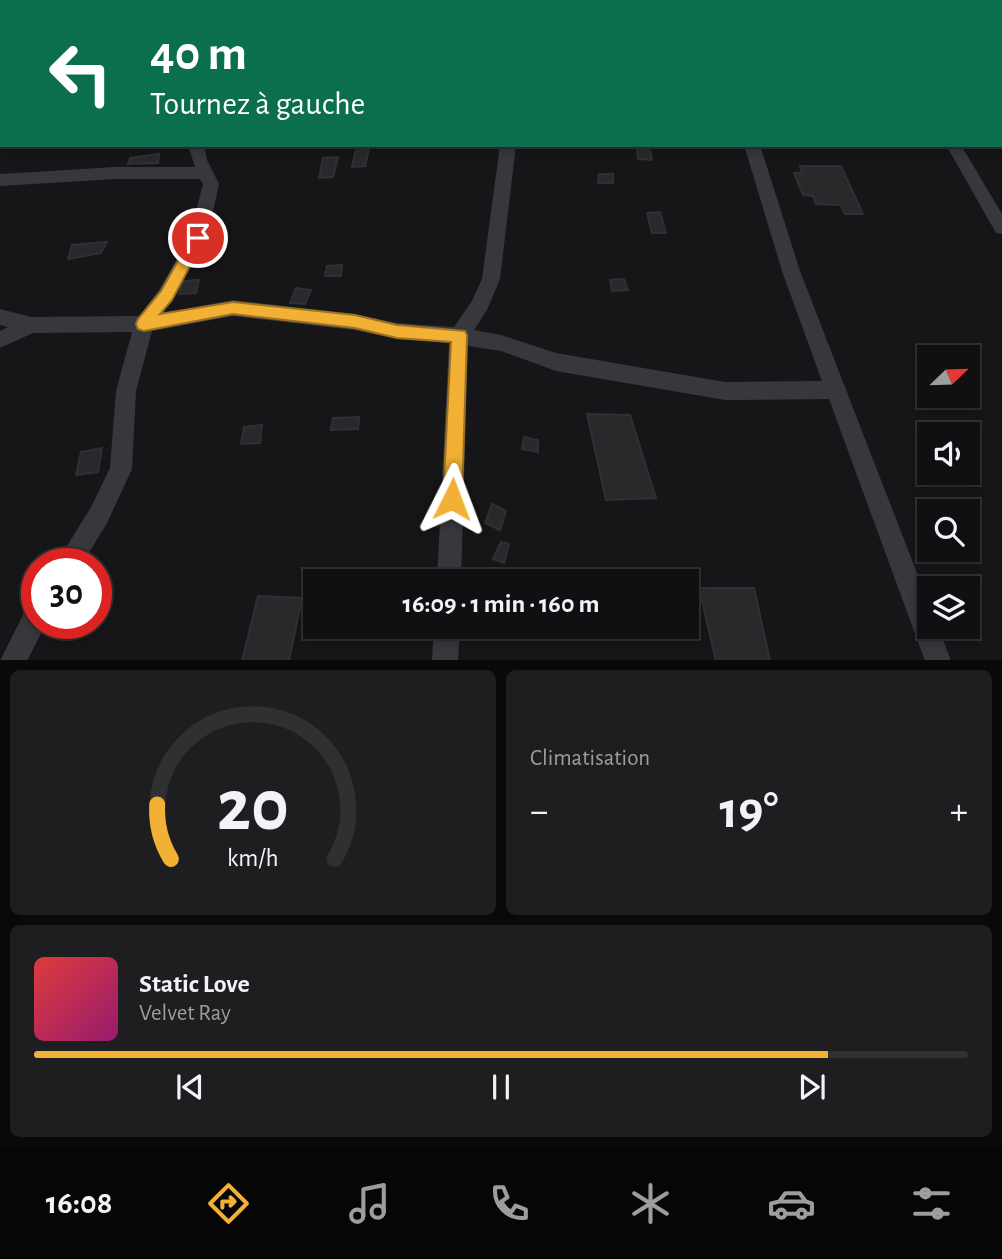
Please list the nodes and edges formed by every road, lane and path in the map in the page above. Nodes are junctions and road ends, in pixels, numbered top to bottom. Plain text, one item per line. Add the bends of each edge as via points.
1 (197, 147) edge
2 (508, 147) edge
3 (753, 147) edge
4 (954, 147) edge
5 (205, 173) junction
6 (0, 180) edge
7 (1002, 228) edge
8 (0, 317) edge
9 (144, 324) junction
10 (31, 325) junction
11 (459, 335) junction
12 (0, 340) edge
13 (834, 390) junction
14 (78, 548) edge
15 (449, 569) edge
16 (24, 639) edge
17 (446, 639) edge
18 (13, 660) edge
19 (445, 660) edge
20 (938, 660) edge

1 - 5 street
2 - 11 street via 491,279
3 - 13 street
4 - 7 street
5 - 6 street
5 - 9 street via 210,195 198,238
8 - 10 street
9 - 10 street
9 - 11 street via 233,308
9 - 14 street via 126,391 121,469
10 - 12 street
11 - 13 street via 501,343 556,362 725,391
11 - 15 street
13 - 20 street
16 - 18 street
17 - 19 street

